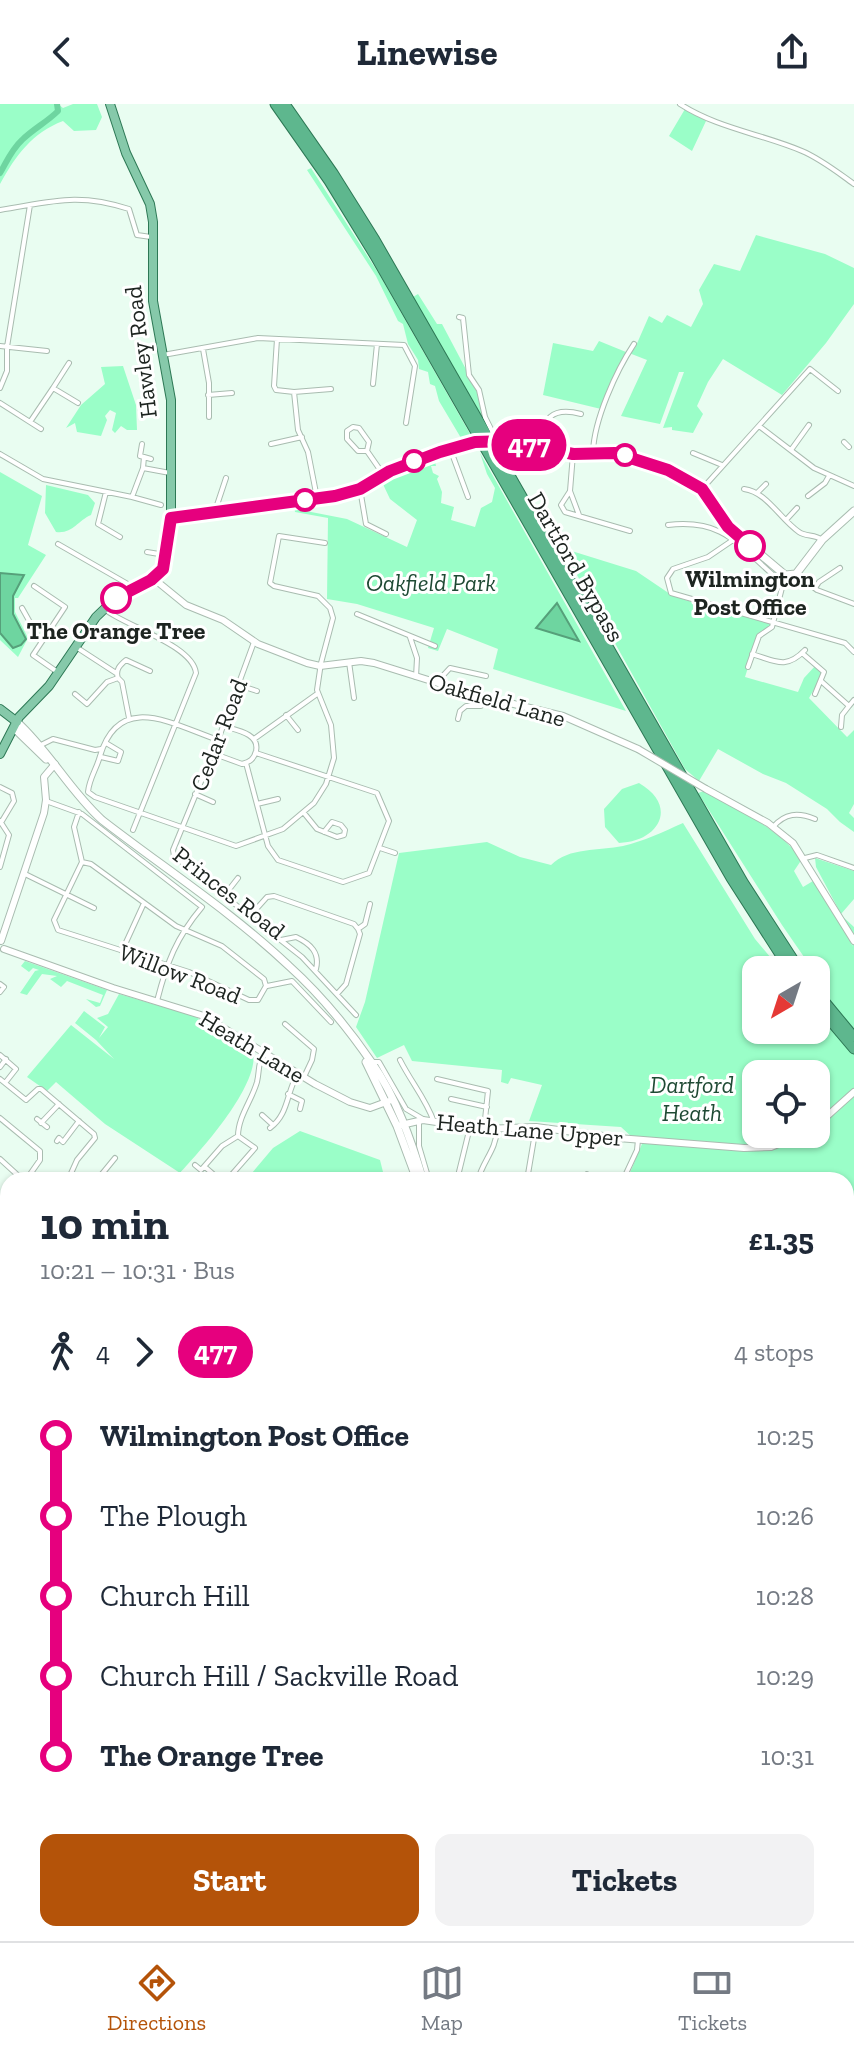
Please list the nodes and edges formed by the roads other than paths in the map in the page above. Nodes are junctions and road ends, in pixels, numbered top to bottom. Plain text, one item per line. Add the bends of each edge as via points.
1 (110, 104) edge
2 (275, 104) edge
3 (285, 104) edge
4 (680, 104) edge
5 (854, 184) edge
6 (30, 205) junction
7 (0, 210) edge
8 (153, 237) junction
9 (459, 317) dead end
10 (277, 339) junction
11 (377, 344) junction
12 (634, 344) dead end
13 (0, 346) edge
14 (7, 347) junction
15 (203, 349) junction
16 (47, 351) dead end
17 (163, 355) junction
18 (69, 363) dead end
19 (373, 384) dead end
20 (0, 388) edge
21 (53, 388) junction
22 (331, 389) dead end
23 (838, 391) dead end
24 (294, 392) junction
25 (232, 393) dead end
26 (208, 395) junction
27 (0, 403) edge
28 (78, 403) dead end
29 (581, 414) dead end
30 (209, 417) dead end
31 (30, 422) junction
32 (406, 423) dead end
33 (809, 425) dead end
34 (759, 426) junction
35 (41, 429) dead end
36 (302, 437) junction
37 (497, 441) junction
38 (142, 444) dead end
39 (271, 444) dead end
40 (536, 447) junction
41 (450, 448) junction
42 (791, 450) junction
43 (367, 451) junction
44 (593, 452) junction
45 (693, 453) dead end
46 (0, 454) edge
47 (573, 454) junction
48 (144, 457) junction
49 (151, 459) dead end
50 (722, 465) junction
51 (143, 468) junction
52 (170, 473) junction
53 (384, 475) junction
54 (829, 476) junction
55 (226, 478) dead end
56 (766, 484) dead end
57 (854, 486) edge
58 (360, 489) junction
59 (702, 489) junction
60 (744, 489) dead end
61 (570, 491) junction
62 (106, 492) junction
63 (757, 493) junction
64 (808, 496) dead end
65 (132, 497) junction
66 (468, 497) dead end
67 (317, 498) junction
68 (161, 505) dead end
69 (797, 508) dead end
70 (854, 511) edge
71 (215, 513) junction
72 (581, 516) junction
73 (171, 518) junction
74 (786, 520) junction
75 (668, 525) dead end
76 (630, 531) dead end
77 (386, 534) dead end
78 (120, 537) dead end
79 (733, 540) junction
80 (822, 540) junction
81 (325, 543) dead end
82 (58, 544) dead end
83 (147, 552) dead end
84 (167, 555) junction
85 (760, 560) junction
86 (840, 568) dead end
87 (158, 574) junction
88 (772, 574) dead end
89 (796, 574) junction
90 (785, 575) junction
91 (147, 582) junction
92 (34, 586) dead end
93 (135, 588) junction
94 (815, 588) junction
95 (171, 594) junction
96 (854, 604) edge
97 (22, 608) dead end
98 (104, 609) junction
99 (357, 614) dead end
100 (773, 623) junction
101 (409, 636) junction
102 (41, 642) junction
103 (254, 642) junction
104 (435, 646) dead end
105 (76, 647) junction
106 (854, 652) edge
107 (752, 654) junction
108 (349, 662) junction
109 (320, 666) junction
110 (748, 667) dead end
111 (150, 671) dead end
112 (58, 672) junction
113 (117, 676) junction
114 (486, 676) dead end
115 (416, 677) junction
116 (821, 681) junction
117 (436, 683) junction
118 (238, 685) junction
119 (257, 691) dead end
120 (317, 693) junction
121 (75, 694) dead end
122 (815, 694) dead end
123 (486, 696) junction
124 (354, 698) dead end
125 (854, 700) edge
126 (849, 706) junction
127 (0, 709) edge
128 (286, 715) junction
129 (0, 716) edge
130 (129, 718) junction
131 (458, 719) dead end
132 (15, 725) junction
133 (175, 725) junction
134 (223, 726) junction
135 (841, 727) dead end
136 (298, 730) dead end
137 (254, 739) junction
138 (218, 740) junction
139 (106, 743) junction
140 (42, 747) junction
141 (101, 749) junction
142 (212, 753) junction
143 (256, 753) junction
144 (0, 754) edge
145 (100, 756) junction
146 (246, 763) junction
147 (55, 767) junction
148 (329, 777) junction
149 (0, 787) edge
150 (195, 794) junction
151 (278, 799) dead end
152 (46, 801) junction
153 (213, 802) dead end
154 (257, 804) junction
155 (79, 812) junction
156 (139, 812) junction
157 (304, 813) junction
158 (815, 819) dead end
159 (1, 822) edge
160 (182, 827) junction
161 (773, 827) junction
162 (133, 830) dead end
163 (324, 832) junction
164 (266, 837) junction
165 (380, 848) junction
166 (395, 853) dead end
167 (805, 858) junction
168 (82, 862) junction
169 (0, 867) edge
170 (854, 868) edge
171 (25, 874) junction
172 (238, 878) dead end
173 (65, 893) junction
174 (224, 896) junction
175 (144, 903) junction
176 (370, 904) dead end
177 (239, 907) junction
178 (94, 908) dead end
179 (250, 916) junction
180 (231, 918) junction
181 (358, 929) junction
182 (183, 930) junction
183 (281, 940) junction
184 (854, 941) edge
185 (2, 945) edge
186 (122, 951) junction
187 (781, 956) edge
188 (791, 956) edge
189 (166, 965) junction
190 (316, 970) junction
191 (266, 986) junction
192 (337, 994) junction
193 (157, 1001) junction
194 (830, 1008) edge
195 (356, 1015) dead end
196 (830, 1021) edge
197 (331, 1022) dead end
198 (285, 1024) dead end
199 (854, 1037) edge
200 (360, 1049) junction
201 (854, 1049) edge
202 (265, 1052) junction
203 (0, 1055) edge
204 (6, 1059) junction
205 (400, 1060) dead end
206 (372, 1062) junction
207 (0, 1067) edge
208 (301, 1075) junction
209 (0, 1079) edge
210 (437, 1079) dead end
211 (5, 1083) junction
212 (854, 1092) edge
213 (288, 1094) junction
214 (451, 1099) dead end
215 (390, 1101) junction
216 (59, 1104) junction
217 (487, 1107) junction
218 (300, 1109) dead end
219 (830, 1113) edge
220 (262, 1115) dead end
221 (0, 1118) edge
222 (421, 1120) junction
223 (79, 1121) junction
224 (434, 1122) junction
225 (401, 1125) junction
226 (47, 1127) dead end
227 (470, 1127) junction
228 (536, 1127) junction
229 (484, 1129) junction
230 (497, 1129) junction
231 (238, 1136) junction
232 (638, 1140) junction
233 (57, 1141) dead end
234 (742, 1148) edge
235 (115, 1158) dead end
236 (195, 1165) dead end
237 (205, 1167) junction
238 (30, 1172) edge
239 (72, 1172) edge
240 (104, 1172) edge
241 (211, 1172) edge
242 (234, 1172) edge
243 (417, 1172) edge
244 (427, 1172) edge
245 (459, 1172) edge
246 (480, 1172) edge
247 (528, 1172) edge
248 (627, 1172) edge

1 - 8 main road, Hawley Road via 150,204
2 - 187 highway, Dartford Bypass via 369,245 731,878
3 - 188 highway, Dartford Bypass via 375,240 743,882
4 - 5 street via 706,119 801,150
6 - 7 street
6 - 8 street via 69,198 103,200 129,209 137,235
6 - 14 street
8 - 17 main road, Hawley Road via 153,301
9 - 37 street via 469,375
10 - 11 street
10 - 15 street
10 - 24 street via 274,386 280,392
11 - 19 street
11 - 32 street via 408,349 415,366
12 - 44 street via 602,411
13 - 14 street
14 - 16 street
14 - 20 street via 7,371
15 - 17 street
15 - 26 street
17 - 52 main road, Hawley Road via 171,400
18 - 21 street
21 - 28 street
21 - 31 street
22 - 24 street
23 - 34 street via 810,369
24 - 36 street
25 - 26 street
26 - 30 street
27 - 31 street
29 - 40 street via 568,411 547,418
31 - 35 street
33 - 42 street
34 - 42 street
34 - 50 street
36 - 39 street
36 - 67 street
37 - 40 main road
37 - 41 main road, bridge
38 - 48 street
40 - 47 main road
41 - 53 main road
41 - 66 street
42 - 54 street
43 - 43 street via 354,448 347,431 359,428 369,442
43 - 53 street
44 - 47 main road
44 - 59 main road via 651,464
45 - 50 street
46 - 62 street via 43,479
47 - 61 street
48 - 49 street
48 - 51 street
50 - 59 street
51 - 52 street
51 - 65 street
52 - 73 main road, Hawley Road
53 - 58 main road
54 - 57 street
54 - 64 street
55 - 71 street
56 - 63 street
58 - 67 main road
58 - 77 street via 366,524
59 - 85 main road
60 - 63 street
61 - 72 street
61 - 72 street via 561,508
62 - 65 street
62 - 78 street via 98,524
63 - 74 street
65 - 68 street
67 - 71 main road
69 - 74 street
70 - 80 main road
71 - 73 main road
72 - 76 street
73 - 84 main road, Hawley Road
74 - 80 street
75 - 79 street via 713,527
79 - 85 street
79 - 100 street via 708,557 673,569 667,578 671,593
80 - 89 main road
81 - 109 street via 278,536 270,583 318,596 330,608 333,625
82 - 93 street
83 - 84 street
84 - 87 main road, Hawley Road
85 - 88 street
85 - 90 main road
86 - 94 street
87 - 91 main road
87 - 95 street
89 - 90 main road
89 - 94 street
90 - 100 street
91 - 93 main road
91 - 95 street, Oakfield Lane via 159,583
92 - 102 street via 65,607
93 - 98 main road
94 - 96 street
95 - 103 street, Oakfield Lane
97 - 102 street
98 - 105 main road
98 - 133 street via 195,665
99 - 101 street
100 - 106 street via 845,643
100 - 107 street via 759,636
101 - 104 street
101 - 115 street via 417,658
102 - 112 street via 33,655
103 - 109 street, Oakfield Lane
103 - 118 street, Cedar Road
105 - 112 main road
105 - 113 street
107 - 110 street
107 - 116 street via 787,663 803,652 824,672
108 - 109 street, Oakfield Lane
108 - 115 street, Oakfield Lane via 374,663
108 - 124 street
109 - 120 street
111 - 113 street via 126,660
112 - 132 main road
113 - 121 street via 87,704
113 - 130 street
114 - 117 street via 450,668
115 - 117 street, Oakfield Lane
116 - 122 street
116 - 126 street
117 - 123 street, Oakfield Lane
118 - 119 street
118 - 134 street, Cedar Road
120 - 128 street
120 - 148 street via 333,736
123 - 131 street via 481,706 466,706
123 - 161 street, Oakfield Lane, bridge via 563,716 638,749
125 - 126 street
126 - 135 street
127 - 132 main road, Princes Road
128 - 136 street
128 - 137 street
129 - 132 main road, Princes Road
130 - 133 street via 150,716
130 - 139 street via 113,729
132 - 140 main road, Princes Road
132 - 144 main road
133 - 138 street
133 - 156 street
134 - 137 street
134 - 138 street, Cedar Road
137 - 143 street
138 - 142 street, Cedar Road
139 - 141 street
139 - 145 street via 121,752 118,761
140 - 141 street via 53,739
140 - 147 main road, Princes Road
141 - 145 street
142 - 146 street
142 - 150 street, Cedar Road
143 - 146 street
143 - 148 street
145 - 156 street via 89,793
146 - 154 street
147 - 152 street via 45,778
147 - 180 main road, Princes Road via 102,820
148 - 157 street
148 - 165 street via 377,793 389,816
149 - 159 street via 12,793 14,801
150 - 153 street
150 - 160 street, Cedar Road
151 - 154 street
152 - 155 street
152 - 171 street
154 - 164 street
155 - 168 street via 74,827
155 - 182 street via 202,907
156 - 160 street
156 - 162 street
157 - 163 street
157 - 164 street
158 - 161 street via 787,815
159 - 169 street via 9,835
160 - 164 street via 236,846
160 - 174 street via 174,856
161 - 167 street, Oakfield Lane
163 - 163 street via 332,822 345,830 339,837
164 - 165 street via 281,862 345,883 369,873
165 - 166 street
167 - 170 street via 828,858
167 - 184 street, Oakfield Lane
168 - 173 street
168 - 175 street, Willow Road
171 - 173 street
171 - 185 street
172 - 174 street
173 - 178 street
173 - 186 street, Willow Road via 55,927
174 - 177 street
175 - 182 street, Willow Road
175 - 186 street
176 - 181 street via 365,924
177 - 179 street
177 - 180 street
179 - 181 street via 274,896
179 - 183 street
180 - 200 main road, Princes Road via 315,991
181 - 192 street via 346,984
182 - 189 street
182 - 191 street, Willow Road via 222,946
183 - 190 street
183 - 190 street via 296,937 311,946
185 - 193 street, Heath Lane
186 - 189 street, Willow Road
189 - 191 street, Willow Road via 255,1001
189 - 193 street
190 - 192 street
191 - 197 street via 292,981
192 - 195 street
193 - 202 street, Heath Lane via 204,1016
194 - 199 highway
196 - 201 highway
198 - 208 street via 314,1049
200 - 206 main road, Princes Road
200 - 215 main road, Princes Road
202 - 208 street, Heath Lane
202 - 231 street
203 - 204 street
204 - 207 street
204 - 211 street via 16,1069
205 - 224 street
206 - 215 main road, Princes Road
206 - 222 street, Princes Road via 379,1062 400,1100
208 - 213 street
208 - 215 street, Heath Lane via 363,1107
209 - 211 street
210 - 217 street via 486,1088
211 - 216 street via 26,1100 40,1088
212 - 219 street
213 - 218 street via 302,1101
213 - 220 street via 284,1115 271,1126
214 - 217 street
215 - 225 main road, Princes Road
216 - 223 street
216 - 226 street via 39,1121
217 - 229 street
221 - 238 street via 40,1151
222 - 224 street, Heath Lane Upper
222 - 225 street, Heath Lane Upper
222 - 244 street via 419,1146
223 - 233 street via 63,1142
223 - 239 street via 95,1138
224 - 227 street, Heath Lane Upper
225 - 243 main road, Princes Road
227 - 229 street, Heath Lane Upper
227 - 245 street
228 - 230 street, Heath Lane Upper
228 - 232 street, Heath Lane Upper
228 - 247 street
229 - 230 street, Heath Lane Upper
230 - 246 street via 496,1146
231 - 237 street
231 - 242 street via 255,1148
232 - 234 street, Heath Lane Upper
232 - 248 street
235 - 240 street
236 - 237 street
237 - 241 street

